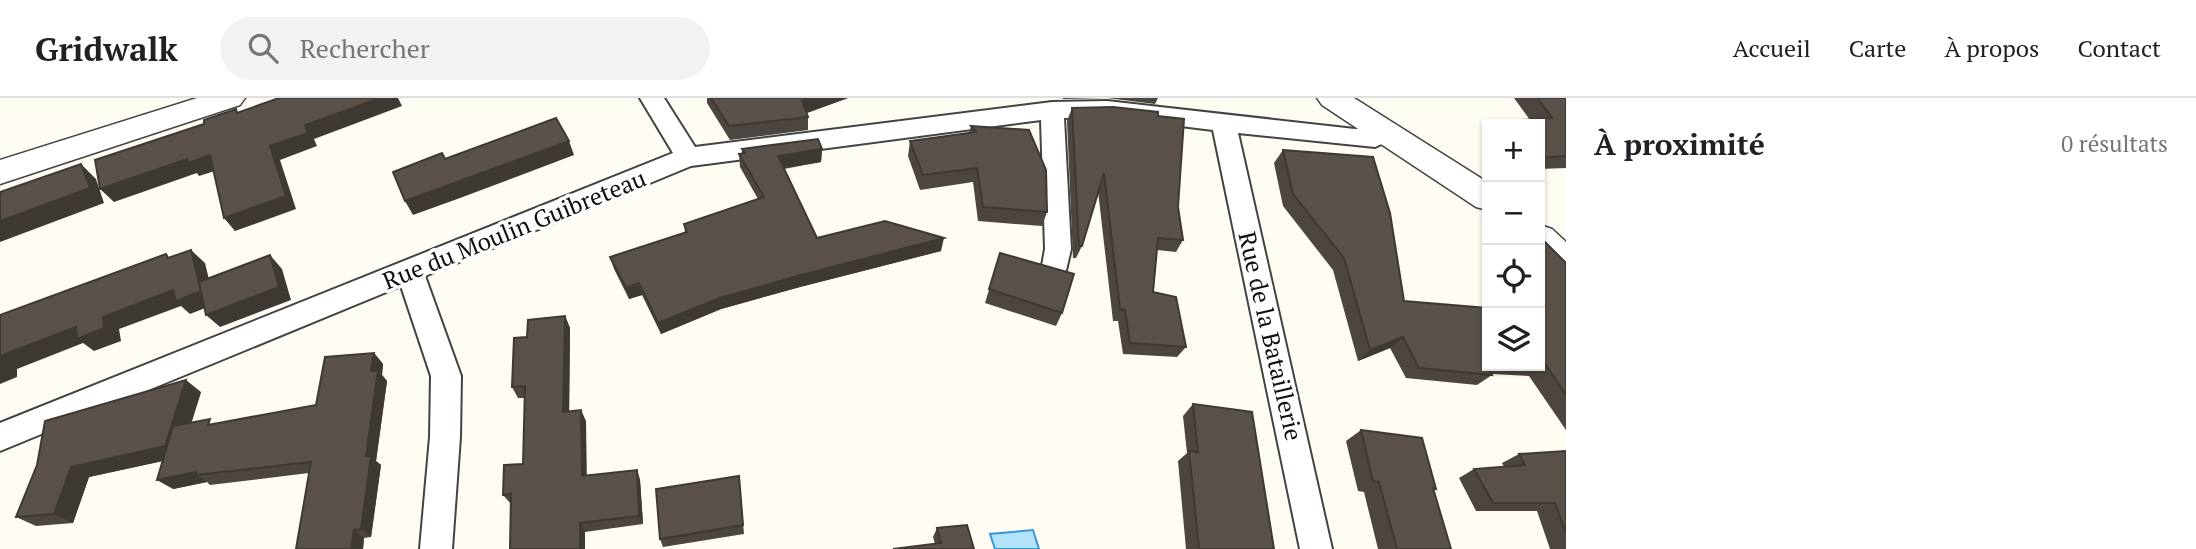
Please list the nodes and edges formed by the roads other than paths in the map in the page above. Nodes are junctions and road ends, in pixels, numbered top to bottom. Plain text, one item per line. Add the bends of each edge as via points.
1 (230, 98) edge
2 (652, 98) edge
3 (1332, 98) edge
4 (1052, 110) junction
5 (1224, 124) junction
6 (1386, 132) junction
7 (688, 157) junction
8 (0, 172) edge
9 (1482, 195) edge
10 (1054, 271) edge
11 (410, 272) junction
12 (0, 437) edge
13 (436, 549) edge
14 (1316, 549) edge

1 - 8 street
2 - 7 street
3 - 6 street
4 - 5 street, Rue du Moulin Guibreteau via 1107,109
4 - 7 street, Rue du Moulin Guibreteau
4 - 10 street via 1058,249
5 - 6 street, Rue du Moulin Guibreteau via 1355,138 1375,138
5 - 14 street, Rue de la Bataillerie
6 - 9 street
7 - 11 street, Rue du Moulin Guibreteau
11 - 12 street, Rue du Moulin Guibreteau
11 - 13 street via 446,376

